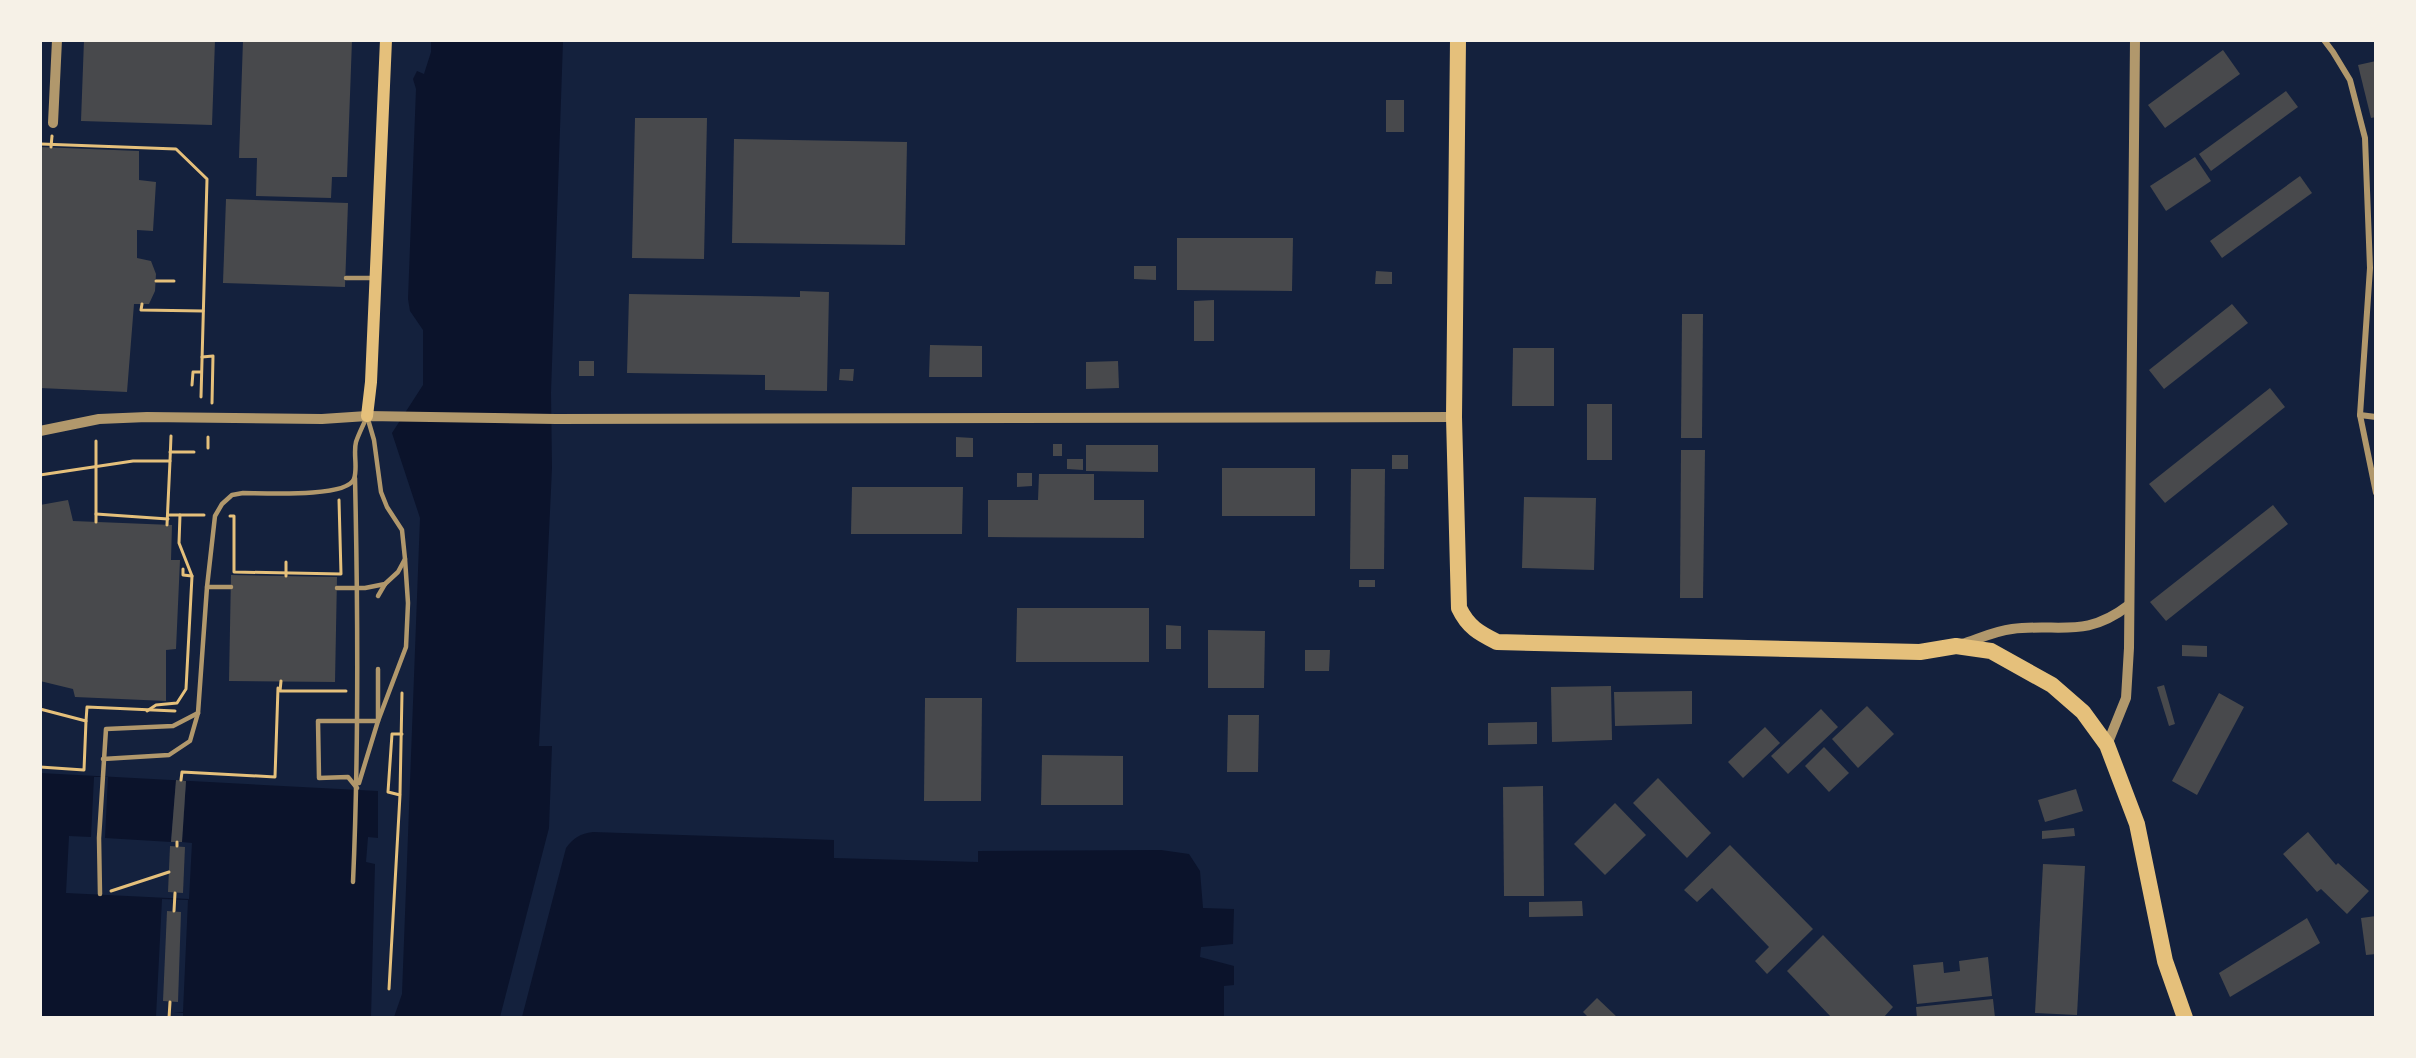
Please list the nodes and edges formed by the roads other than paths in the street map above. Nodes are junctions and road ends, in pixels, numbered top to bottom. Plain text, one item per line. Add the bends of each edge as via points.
1 (57, 40) edge
2 (386, 40) edge
3 (1458, 40) edge
4 (2135, 40) edge
5 (2324, 40) edge
6 (53, 123) dead end
7 (346, 278) dead end
8 (375, 278) junction
9 (2360, 415) junction
10 (367, 416) junction
11 (1454, 417) junction
12 (2376, 417) edge
13 (40, 431) edge
14 (2374, 474) edge
15 (354, 478) junction
16 (2376, 493) edge
17 (405, 559) junction
18 (385, 584) junction
19 (207, 587) junction
20 (231, 587) dead end
21 (337, 588) dead end
22 (358, 588) junction
23 (378, 596) dead end
24 (2129, 605) junction
25 (1956, 646) junction
26 (378, 669) dead end
27 (198, 713) junction
28 (358, 721) junction
29 (378, 721) junction
30 (2107, 745) junction
31 (103, 759) junction
32 (357, 789) junction
33 (353, 882) dead end
34 (100, 894) road end
35 (2185, 1017) edge

1 - 6 street
2 - 8 main road
3 - 11 highway
4 - 24 street
5 - 9 street via 2350,80 2365,138 2370,268
7 - 8 lane
8 - 10 main road
9 - 12 street
9 - 14 street
10 - 11 street
10 - 13 street via 99,419
10 - 15 lane via 356,443
10 - 17 lane via 381,492 402,530
11 - 25 highway via 1460,608 1477,633 1497,642 1920,652
14 - 16 street
15 - 19 lane via 339,489 232,495 215,516
15 - 22 lane
17 - 18 lane
17 - 29 lane via 406,647
18 - 22 lane
18 - 23 lane
19 - 20 lane
19 - 27 lane
21 - 22 lane
22 - 28 lane
24 - 25 street via 2112,618 2088,627 2010,629
24 - 30 street via 2126,698
25 - 30 highway via 1991,651 2052,686 2083,712
26 - 29 lane
27 - 31 lane via 190,741 169,755
27 - 31 lane via 173,726 106,729
28 - 29 lane
28 - 32 lane
28 - 32 lane via 318,721 319,778 348,777
29 - 32 lane
30 - 35 highway via 2137,824 2165,961
31 - 34 lane
32 - 33 lane

